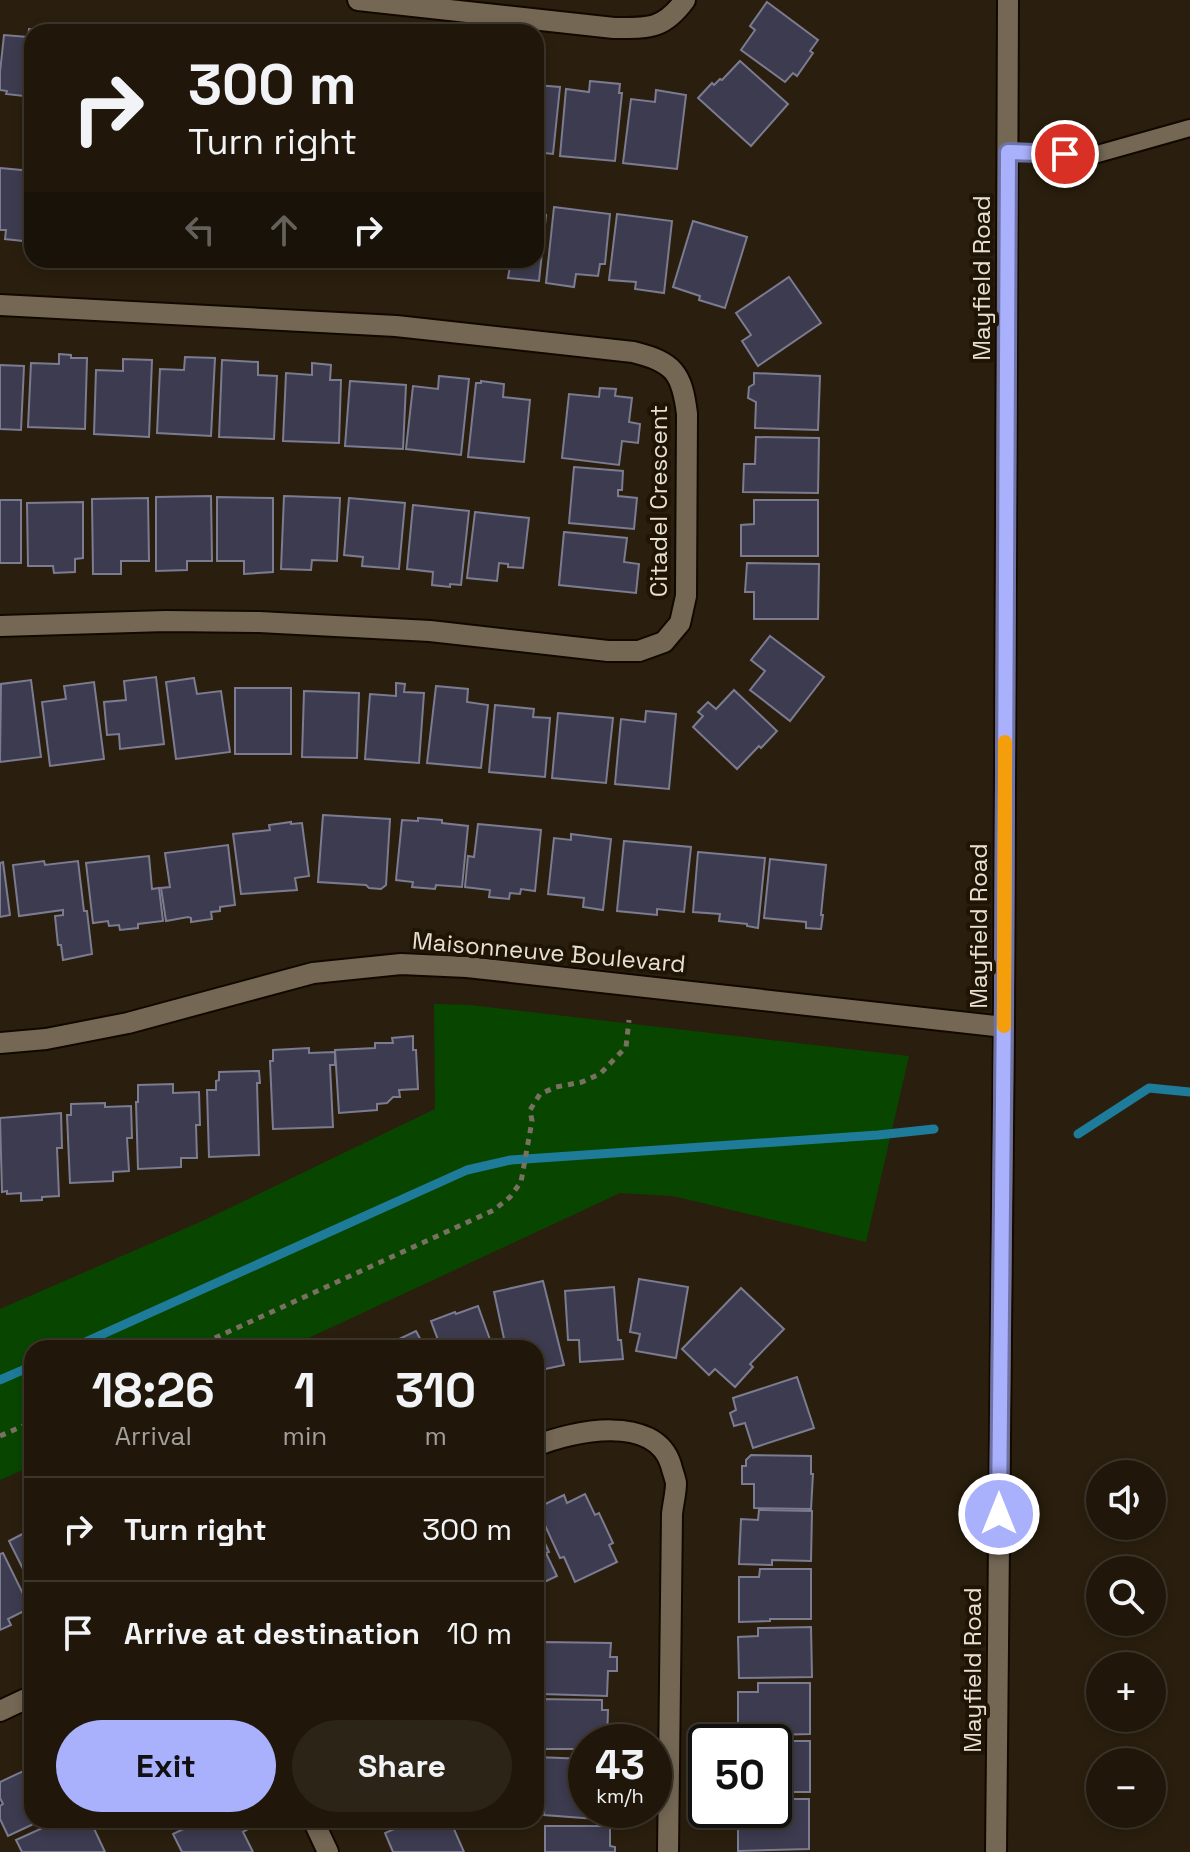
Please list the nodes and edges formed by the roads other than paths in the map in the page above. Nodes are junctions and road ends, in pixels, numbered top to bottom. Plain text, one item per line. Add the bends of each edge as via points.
1 (358, 0) edge
2 (685, 0) edge
3 (1008, 0) edge
4 (1190, 128) edge
5 (1008, 152) junction
6 (0, 305) edge
7 (0, 626) edge
8 (1004, 1027) junction
9 (0, 1043) edge
10 (544, 1444) edge
11 (24, 1700) edge
12 (0, 1711) edge
13 (317, 1828) edge
14 (328, 1852) edge
15 (668, 1852) edge
16 (996, 1852) edge

1 - 2 street via 650,28 675,14
3 - 5 street, Mayfield Road
4 - 5 lane via 1094,155
5 - 8 street, Mayfield Road
6 - 7 street, Citadel Crescent via 396,326 633,352 654,357 673,370 684,389 687,414 686,596 680,623 664,642 639,651 430,631 259,622
8 - 9 street, Maisonneuve Boulevard via 401,964 313,973 128,1023
8 - 16 street, Mayfield Road
10 - 15 street via 581,1433 639,1434 655,1441 669,1459 676,1481
11 - 12 street
13 - 14 street

